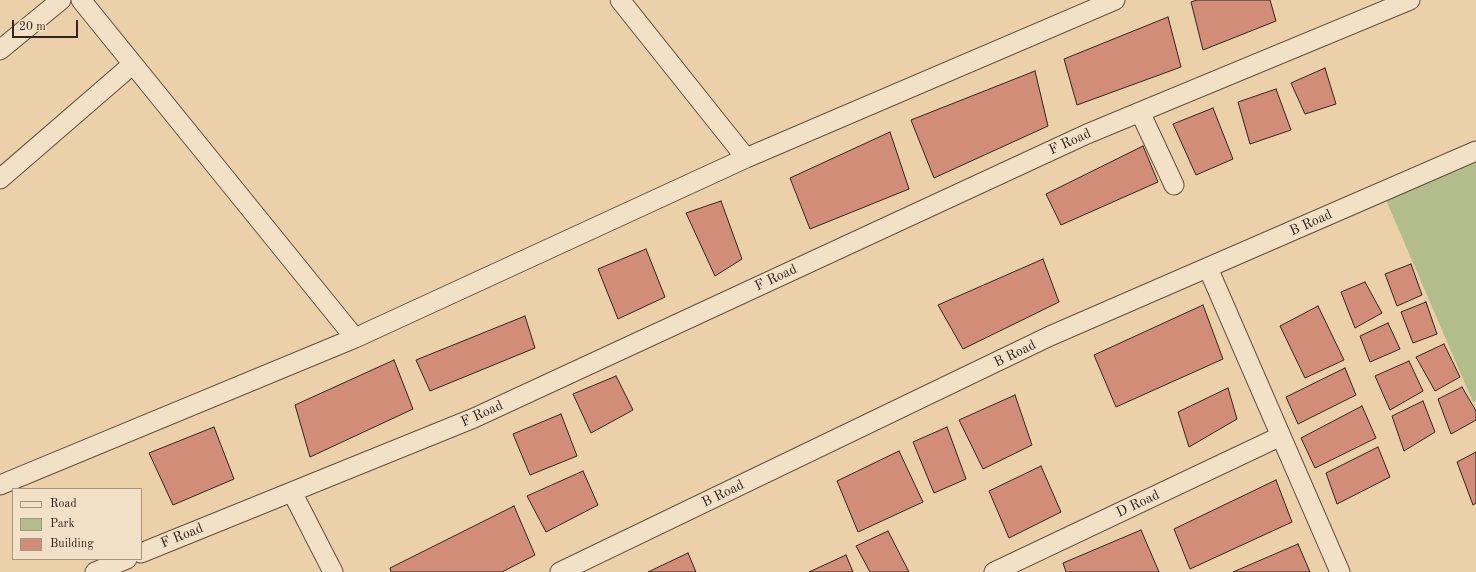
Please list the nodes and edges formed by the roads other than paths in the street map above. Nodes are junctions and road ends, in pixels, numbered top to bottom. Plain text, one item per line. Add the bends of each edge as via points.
1 (61, 0) edge
2 (81, 0) edge
3 (620, 0) edge
4 (1115, 0) edge
5 (1410, 0) edge
6 (0, 50) edge
7 (133, 64) junction
8 (1140, 112) junction
9 (1476, 151) edge
10 (746, 158) junction
11 (0, 179) edge
12 (1174, 185) dead end
13 (1208, 268) junction
14 (355, 338) junction
15 (1281, 436) junction
16 (0, 485) edge
17 (292, 492) junction
18 (142, 553) edge
19 (125, 560) edge
20 (95, 572) edge
21 (333, 572) edge
22 (560, 572) edge
23 (994, 572) edge
24 (1340, 572) edge

1 - 6 street
2 - 7 street
3 - 10 street
4 - 10 street
5 - 8 street, F Road
7 - 11 street
7 - 14 street
8 - 12 street
8 - 17 street, F Road via 474,418
9 - 13 street, B Road
10 - 14 street
13 - 15 street
13 - 22 street, B Road via 1050,336
14 - 16 street
15 - 23 street, D Road
15 - 24 street
17 - 18 street, F Road
17 - 21 street
19 - 20 street

